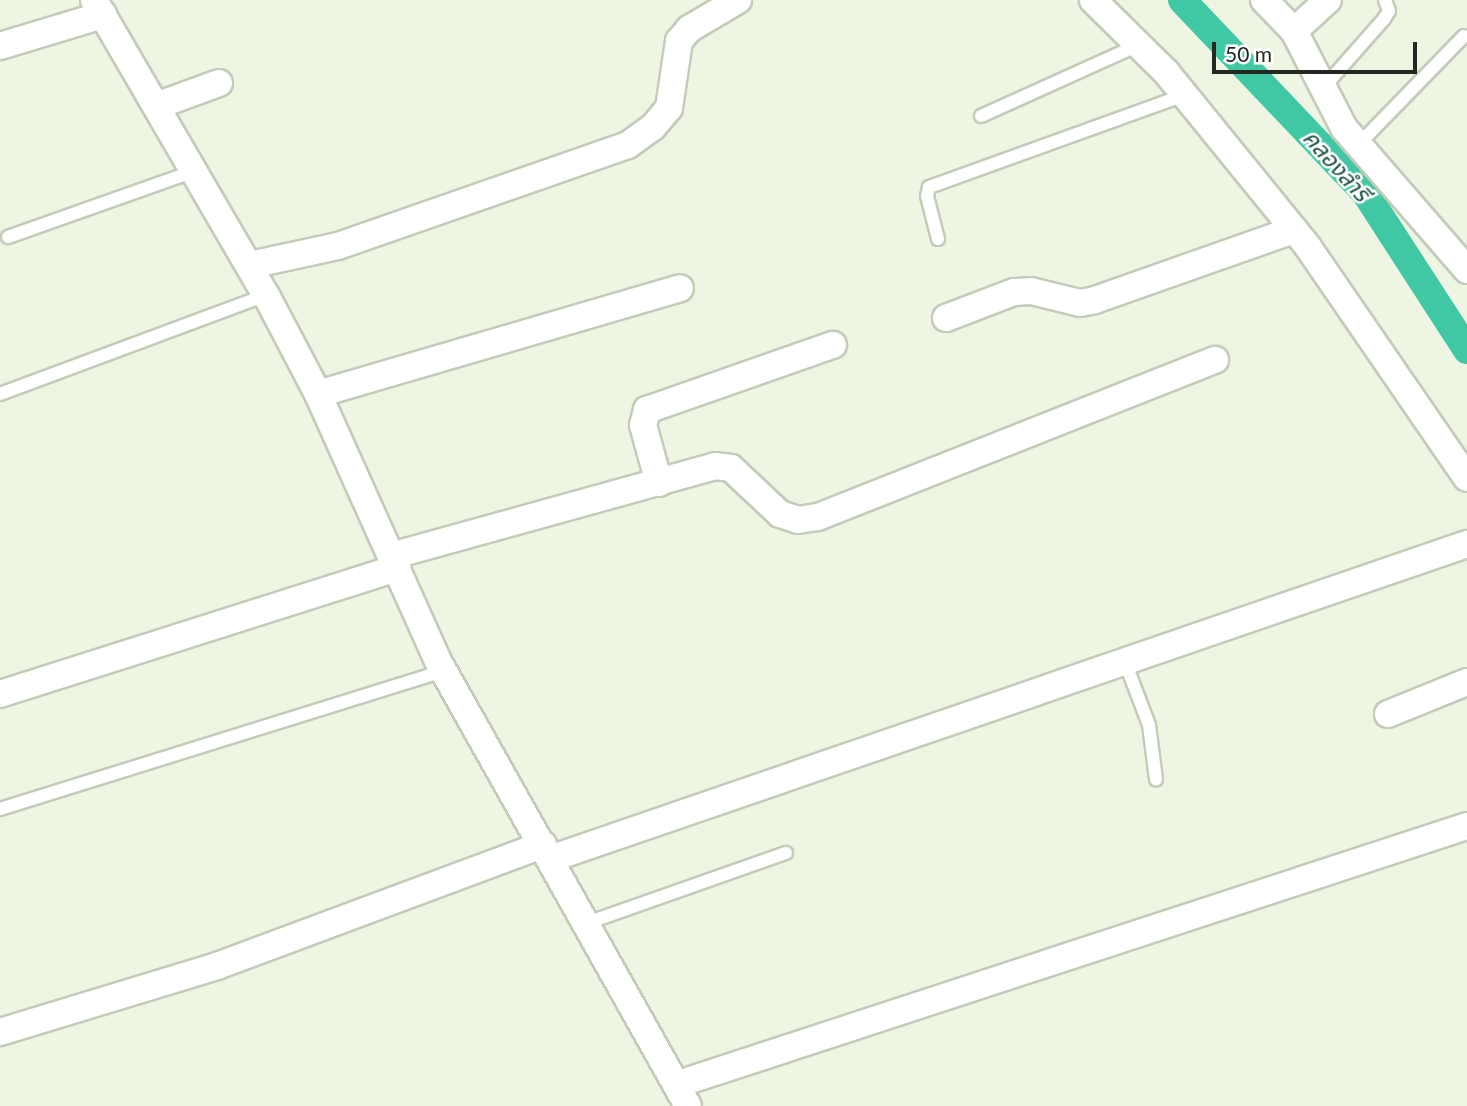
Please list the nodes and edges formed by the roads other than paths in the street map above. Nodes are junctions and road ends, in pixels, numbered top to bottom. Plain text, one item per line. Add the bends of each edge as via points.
1 (738, 0) edge
2 (1093, 0) edge
3 (1264, 0) edge
4 (1328, 0) edge
5 (1385, 0) edge
6 (99, 7) edge
7 (1294, 31) junction
8 (1464, 36) dead end
9 (1138, 45) junction
10 (0, 47) edge
11 (219, 83) dead end
12 (1324, 87) junction
13 (1184, 95) junction
14 (156, 106) junction
15 (981, 116) dead end
16 (1358, 145) junction
17 (194, 171) junction
18 (1294, 230) junction
19 (8, 237) dead end
20 (938, 239) dead end
21 (250, 265) junction
22 (1467, 270) edge
23 (680, 288) dead end
24 (266, 295) junction
25 (946, 318) dead end
26 (833, 345) dead end
27 (1215, 360) dead end
28 (0, 394) edge
29 (318, 394) junction
30 (1467, 478) edge
31 (659, 483) junction
32 (1467, 544) edge
33 (394, 562) junction
34 (1125, 662) junction
35 (444, 671) junction
36 (1467, 682) edge
37 (0, 694) edge
38 (1388, 714) dead end
39 (1156, 780) dead end
40 (0, 809) edge
41 (1467, 826) edge
42 (547, 852) junction
43 (786, 853) dead end
44 (587, 923) junction
45 (0, 1032) edge
46 (683, 1095) edge

1 - 21 street via 689,29 678,41 669,108 628,145 338,246
2 - 9 street
3 - 7 street
4 - 7 street
5 - 12 lane via 1389,11 1384,19
6 - 10 street
6 - 14 street
7 - 12 street
8 - 16 lane
9 - 13 street
9 - 15 lane
11 - 14 street
12 - 16 street
13 - 18 street
13 - 20 lane via 929,187 927,196
14 - 17 street
16 - 22 street
17 - 19 lane
17 - 21 street
18 - 25 street via 1095,300 1080,303 1031,291 1014,292
18 - 30 street
21 - 24 street
23 - 29 street
24 - 28 lane
24 - 29 street
26 - 31 street via 647,410 643,425
27 - 31 street via 818,517 798,520 780,514 731,468 715,466
29 - 33 street
31 - 33 street
32 - 34 street
33 - 35 street
33 - 37 street
34 - 39 lane via 1149,725
34 - 42 street
35 - 40 lane
35 - 42 street
36 - 38 street
41 - 46 street
42 - 44 street
42 - 45 street via 217,966
43 - 44 lane
44 - 46 street

